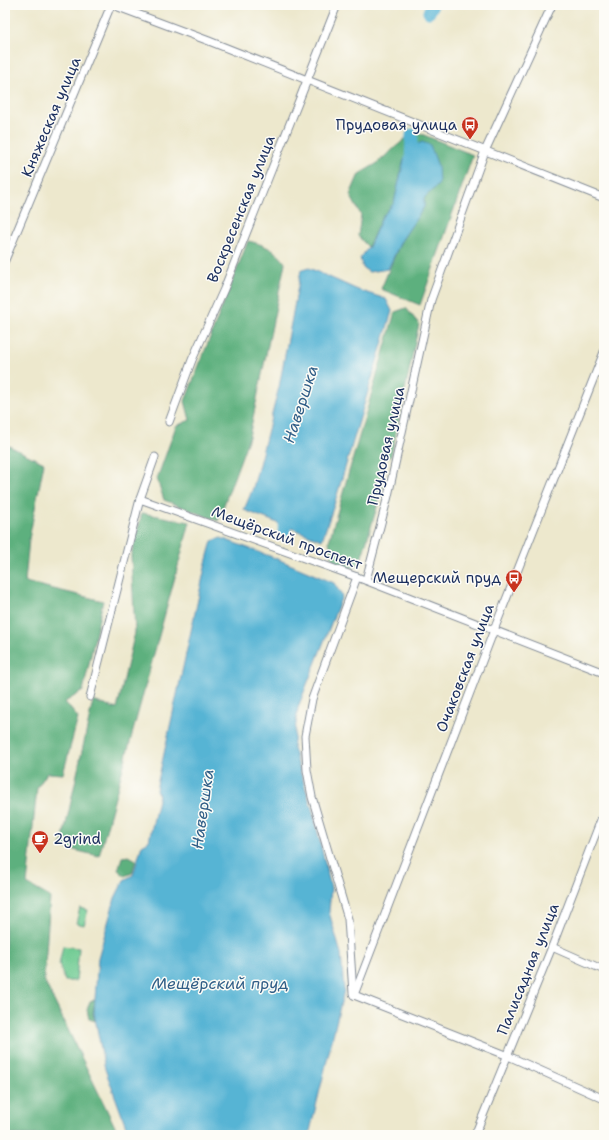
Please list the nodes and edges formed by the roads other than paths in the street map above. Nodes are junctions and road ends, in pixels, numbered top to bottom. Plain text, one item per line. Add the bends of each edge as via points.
1 (112, 5) edge
2 (337, 5) edge
3 (552, 5) edge
4 (306, 81) junction
5 (485, 151) junction
6 (604, 198) edge
7 (5, 260) edge
8 (604, 352) edge
9 (169, 422) dead end
10 (155, 456) dead end
11 (140, 499) junction
12 (357, 577) junction
13 (366, 580) junction
14 (494, 630) junction
15 (604, 673) edge
16 (90, 697) dead end
17 (604, 812) edge
18 (552, 947) junction
19 (604, 970) edge
20 (354, 995) junction
21 (506, 1055) junction
22 (604, 1099) edge
23 (475, 1135) edge

1 - 4 street
1 - 7 street, Княжеская улица
2 - 4 street, Воскресенская улица
3 - 5 street, Прудовая улица
4 - 5 street
4 - 9 street, Воскресенская улица
5 - 6 street
5 - 13 street, Прудовая улица via 431,300 390,488
8 - 14 street, Очаковская улица
10 - 11 street
11 - 12 street, Мещёрский проспект
11 - 16 street
12 - 13 street, Мещёрский проспект
12 - 20 street via 312,699 305,736 312,797 348,919
13 - 14 street, Мещёрский проспект
14 - 15 street, Мещёрский проспект
14 - 20 street, Очаковская улица
17 - 18 street, Палисадная улица
18 - 19 street
18 - 21 street, Палисадная улица
20 - 21 street
21 - 22 street
21 - 23 street, Палисадная улица

